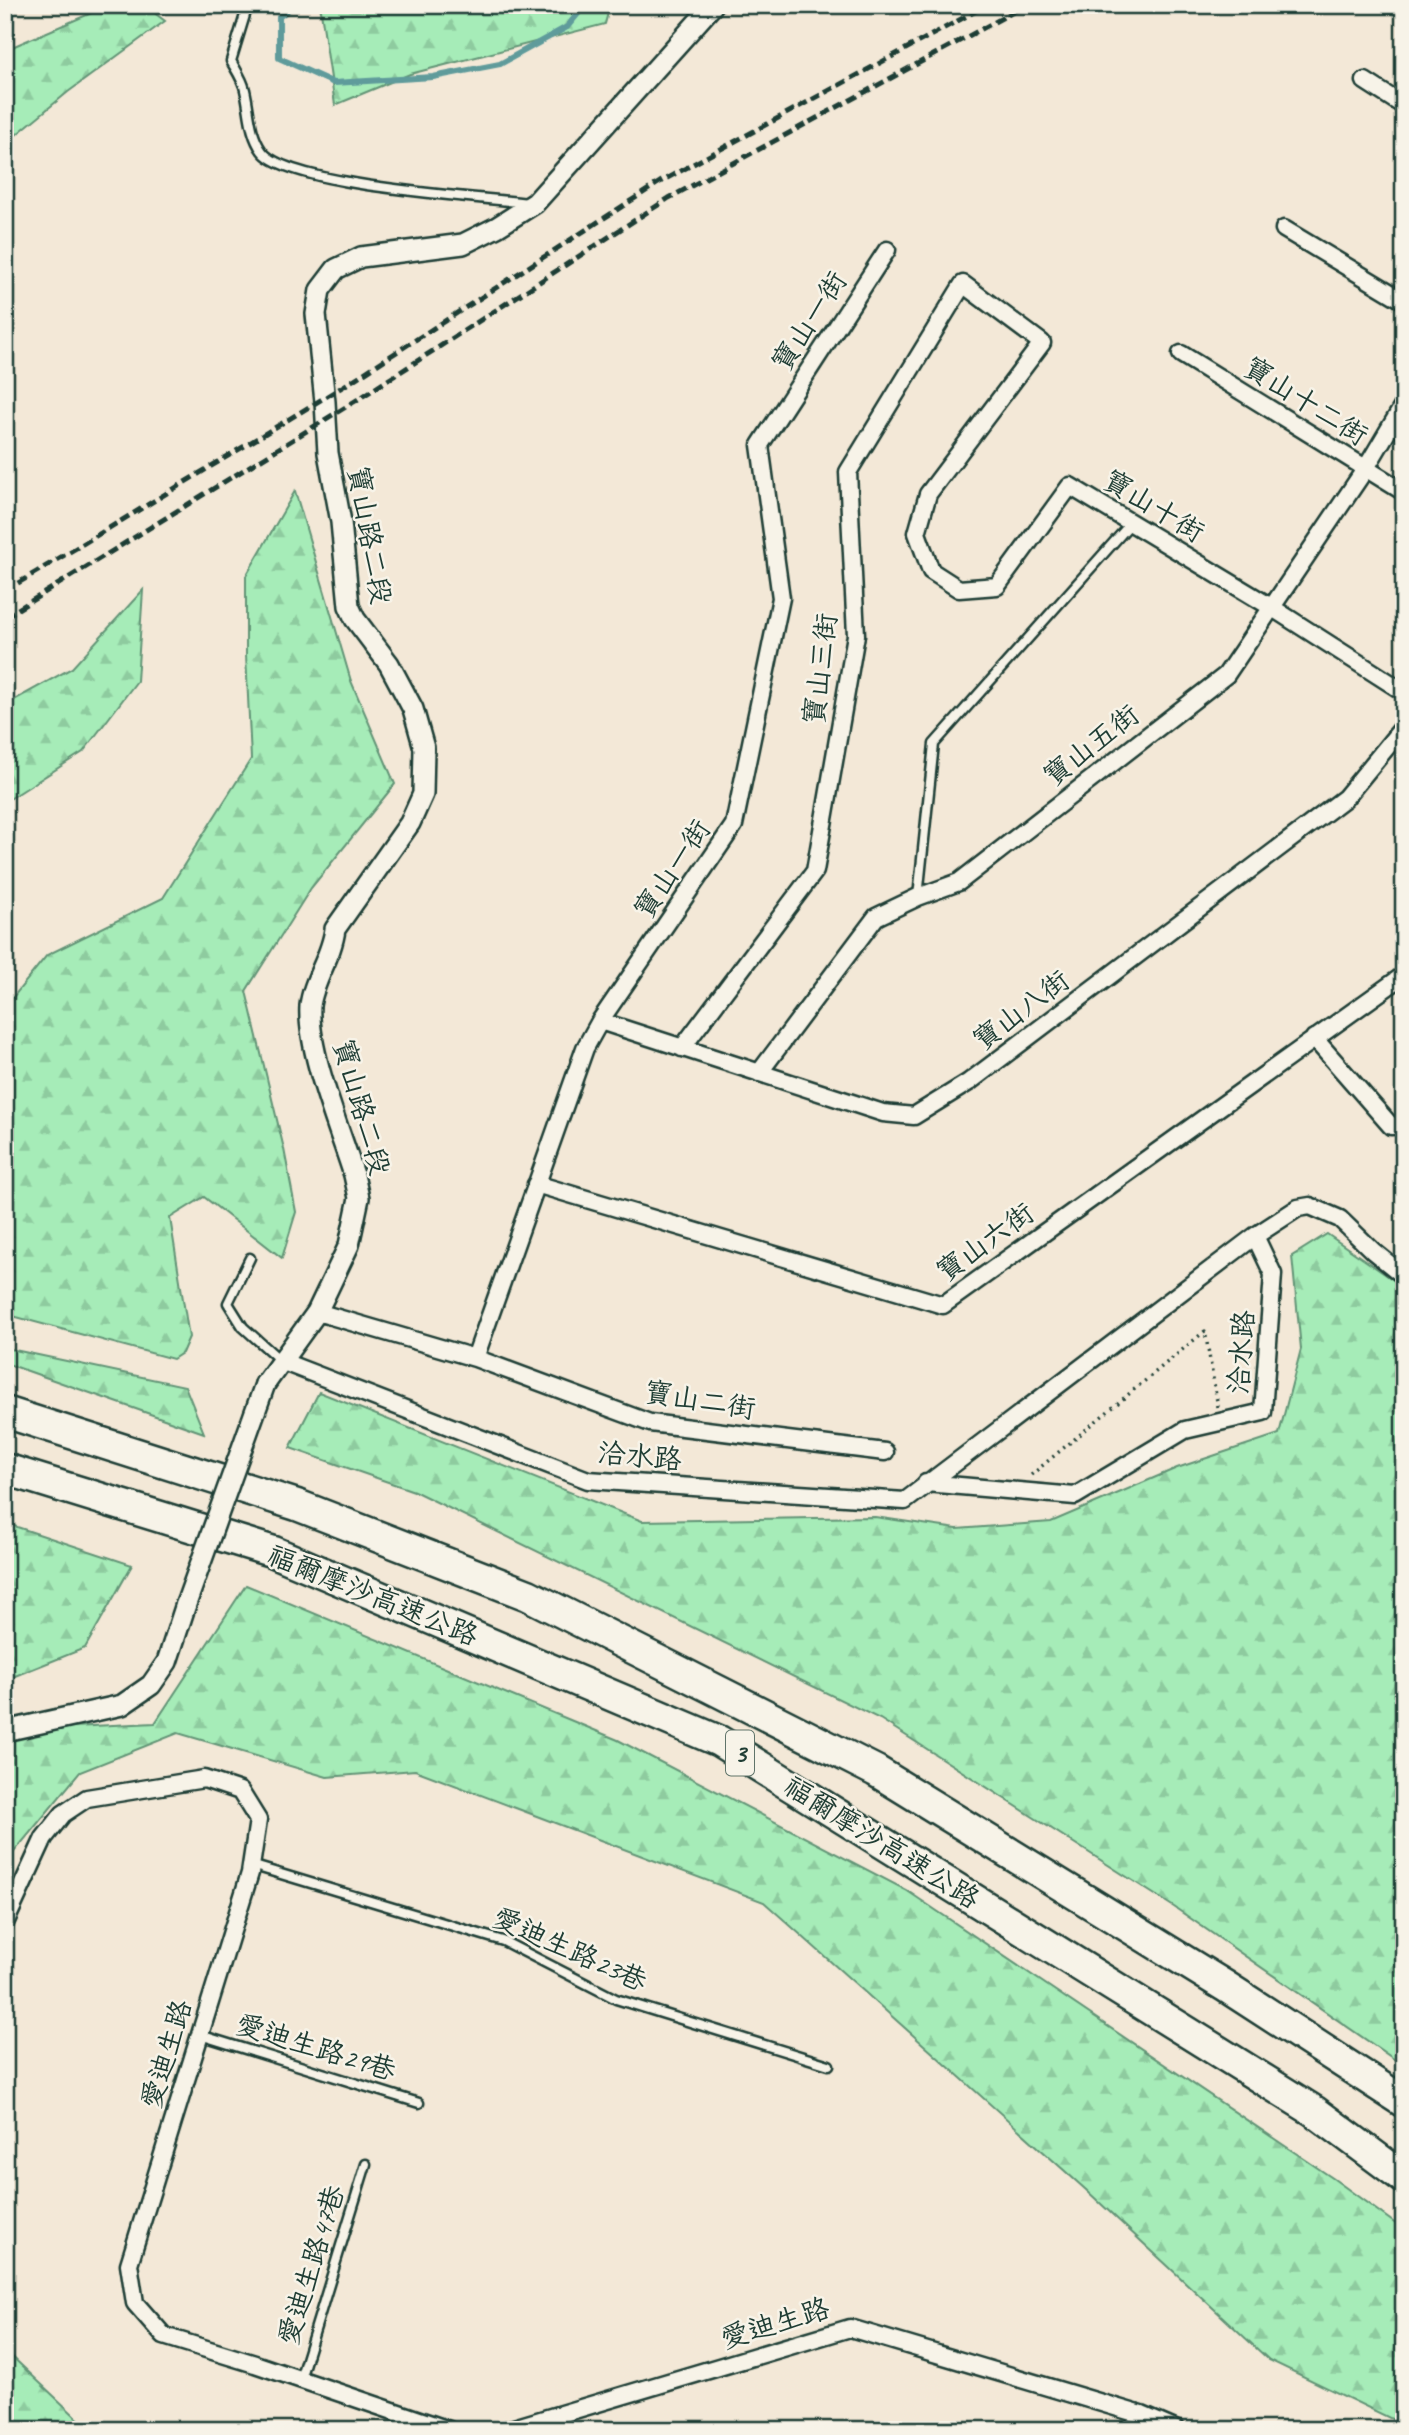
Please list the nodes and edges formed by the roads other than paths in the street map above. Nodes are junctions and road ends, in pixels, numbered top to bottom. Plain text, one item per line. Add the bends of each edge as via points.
1 (248, 5) edge
2 (713, 5) edge
3 (1365, 81) dead end
4 (1404, 106) edge
5 (535, 204) junction
6 (1284, 229) dead end
7 (887, 250) dead end
8 (963, 284) joint
9 (1404, 301) edge
10 (1181, 354) dead end
11 (1404, 404) edge
12 (1366, 468) junction
13 (1404, 492) edge
14 (1131, 523) junction
15 (1271, 607) junction
16 (1404, 692) edge
17 (1404, 726) edge
18 (918, 897) junction
19 (1404, 975) edge
20 (600, 1021) junction
21 (1314, 1038) junction
22 (682, 1048) junction
23 (759, 1073) junction
24 (1404, 1125) edge
25 (536, 1184) junction
26 (1255, 1236) junction
27 (250, 1258) dead end
28 (1404, 1276) edge
29 (317, 1312) junction
30 (475, 1358) junction
31 (281, 1362) junction
32 (5, 1412) edge
33 (885, 1452) dead end
34 (5, 1469) edge
35 (926, 1483) junction
36 (5, 1731) edge
37 (251, 1865) junction
38 (5, 1923) edge
39 (200, 2035) junction
40 (829, 2065) dead end
41 (1404, 2102) edge
42 (419, 2103) dead end
43 (366, 2164) dead end
44 (1404, 2178) edge
45 (300, 2379) junction
46 (1140, 2422) edge
47 (449, 2430) edge
48 (507, 2430) edge
49 (1177, 2430) edge

1 - 5 lane via 231,61 245,86 251,129 263,153 279,163 338,181
2 - 5 street, 寶山路二段
3 - 4 street
5 - 29 street, 寶山路二段 via 463,244 361,257 336,269 320,290 316,314 328,453 349,606 413,709 424,748 422,794 410,823 335,929 310,1004 311,1037 359,1198 349,1245
6 - 9 street
7 - 20 street, 寶山一街 via 760,445 781,598 734,825
8 - 14 street, 寶山十街 via 1042,343 928,494 917,533 931,571 959,589 997,586 1070,486
8 - 22 street, 寶山三街 via 848,472 856,635 815,872
10 - 12 street, 寶山十二街
11 - 12 street, 寶山五街
12 - 13 street, 寶山十二街
12 - 15 street, 寶山五街
14 - 15 street, 寶山十街
14 - 18 lane via 934,744
15 - 16 street, 寶山十街
15 - 18 street, 寶山五街 via 1226,675 959,882
17 - 23 street, 寶山八街 via 1345,798 969,1082 914,1116 883,1114
18 - 23 street, 寶山五街 via 876,917
19 - 21 street, 寶山六街
20 - 22 street, 寶山八街
20 - 25 street, 寶山一街 via 585,1048
21 - 24 street via 1391,1126
21 - 25 street, 寶山六街 via 943,1305
22 - 23 street, 寶山八街
25 - 30 street, 寶山一街
26 - 28 street, 洽水路 via 1298,1208 1310,1206 1340,1219
26 - 35 street, 洽水路
26 - 35 street, 洽水路 via 1273,1274 1263,1412 1185,1430 1075,1496
27 - 31 lane via 228,1303 243,1327
29 - 30 street
29 - 31 street, 寶山路二段
30 - 33 street, 寶山二街 via 650,1423
31 - 35 street, 洽水路 via 588,1480 905,1500
31 - 36 street, 寶山路二段, bridge via 265,1384 167,1662 151,1685 122,1705
32 - 41 highway, 福爾摩沙高速公路 / 3 via 297,1506 528,1595 876,1771
34 - 44 highway, 福爾摩沙高速公路 / 3 via 274,1552 719,1741 1314,2111
37 - 38 street, 愛迪生路 via 258,1820 240,1791 204,1779 87,1798 63,1814 44,1838
37 - 39 street, 愛迪生路
37 - 40 lane, 愛迪生路23巷 via 503,1941 616,1999
39 - 42 lane, 愛迪生路29巷
39 - 45 street, 愛迪生路 via 129,2264 135,2303 164,2336
43 - 45 lane, 愛迪生路47巷
45 - 47 street, 愛迪生路
46 - 48 street, 愛迪生路 via 850,2328
46 - 49 street, 愛迪生路

